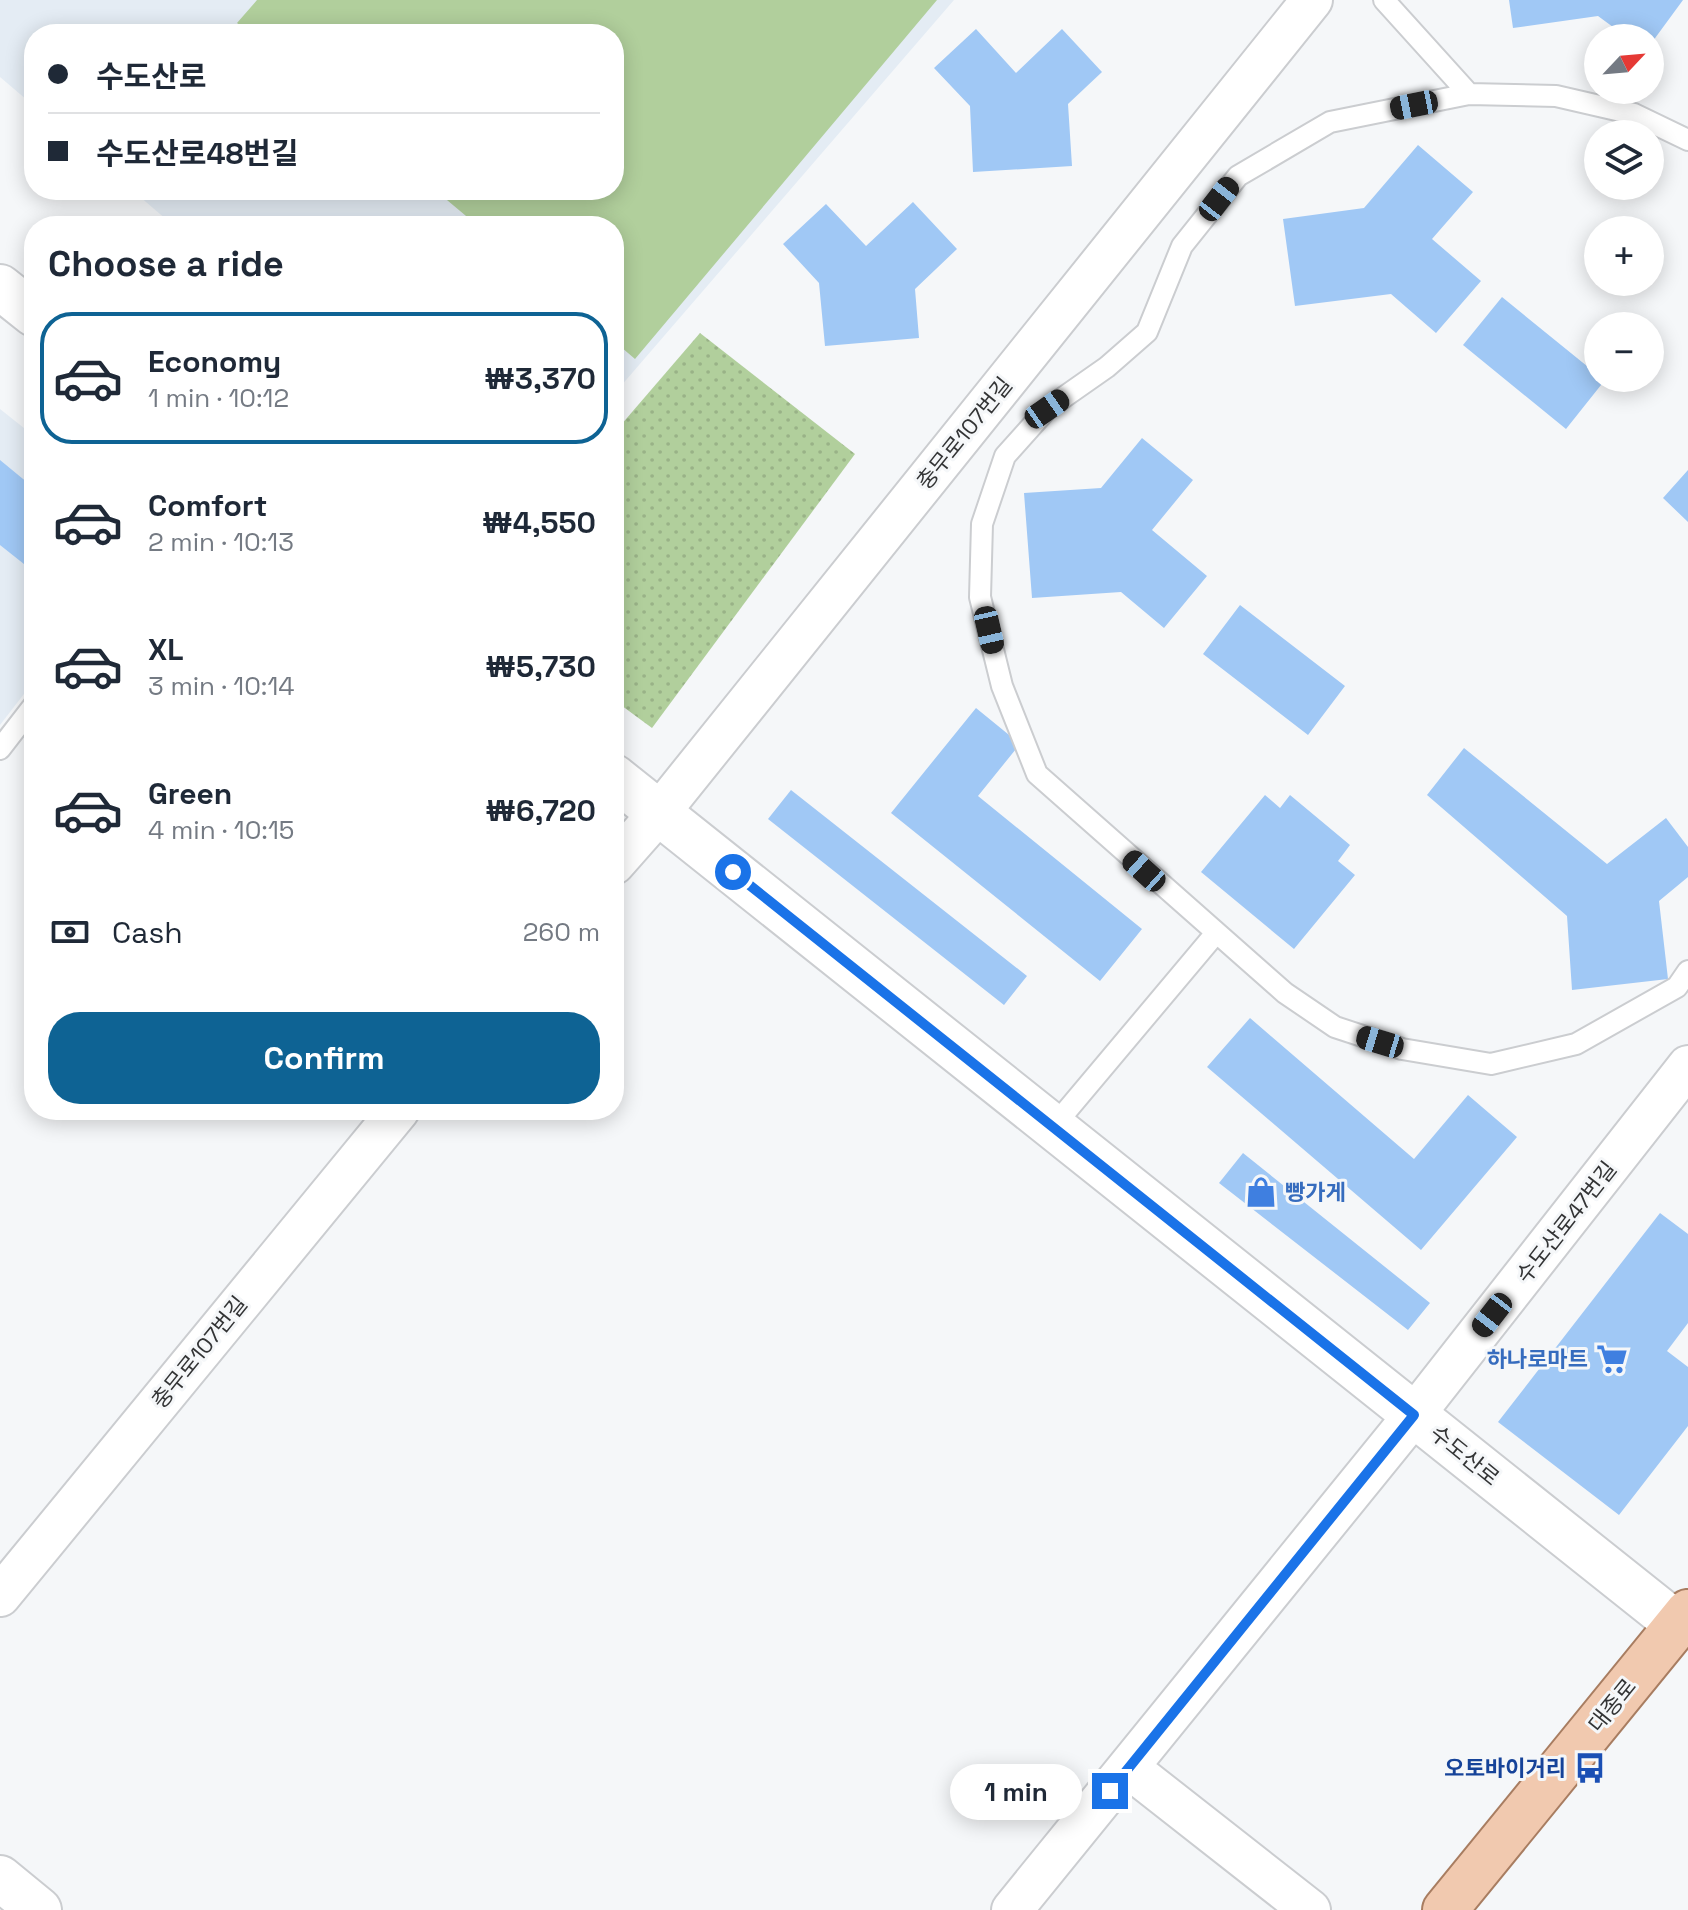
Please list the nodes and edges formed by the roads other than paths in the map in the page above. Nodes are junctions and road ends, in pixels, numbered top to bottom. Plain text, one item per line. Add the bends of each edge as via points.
1 (1312, 0) edge
2 (1384, 0) edge
3 (1469, 94) junction
4 (1688, 140) edge
5 (0, 287) edge
6 (24, 306) edge
7 (24, 718) edge
8 (0, 749) edge
9 (624, 785) edge
10 (659, 813) junction
11 (624, 853) edge
12 (1216, 933) junction
13 (1688, 971) edge
14 (1688, 1066) edge
15 (390, 1120) edge
16 (1053, 1127) junction
17 (1414, 1415) junction
18 (0, 1596) edge
19 (1685, 1623) edge
20 (1129, 1768) junction
21 (0, 1878) edge
22 (39, 1910) edge
23 (1012, 1910) edge
24 (1310, 1910) edge
25 (1445, 1910) edge

1 - 10 street, 충무로107번길
2 - 3 lane
3 - 4 lane via 1556,96 1634,114
3 - 12 lane via 1330,122 1238,176 1182,246 1147,332 1047,409 1005,456 982,524 980,597 1002,686 1037,774
5 - 6 main road
7 - 8 lane
9 - 10 main road, 수도산로
10 - 11 street, 충무로107번길
10 - 16 main road, 수도산로
12 - 13 lane via 1285,993 1335,1027 1402,1049 1491,1064 1576,1044 1677,987
12 - 16 lane
14 - 17 street, 수도산로47번길
15 - 18 street, 충무로107번길
16 - 17 main road, 수도산로
17 - 19 main road, 수도산로
17 - 20 street, 수도산로47번길
19 - 25 main road, 대종로
20 - 23 street, 수도산로47번길
20 - 24 street
21 - 22 main road

